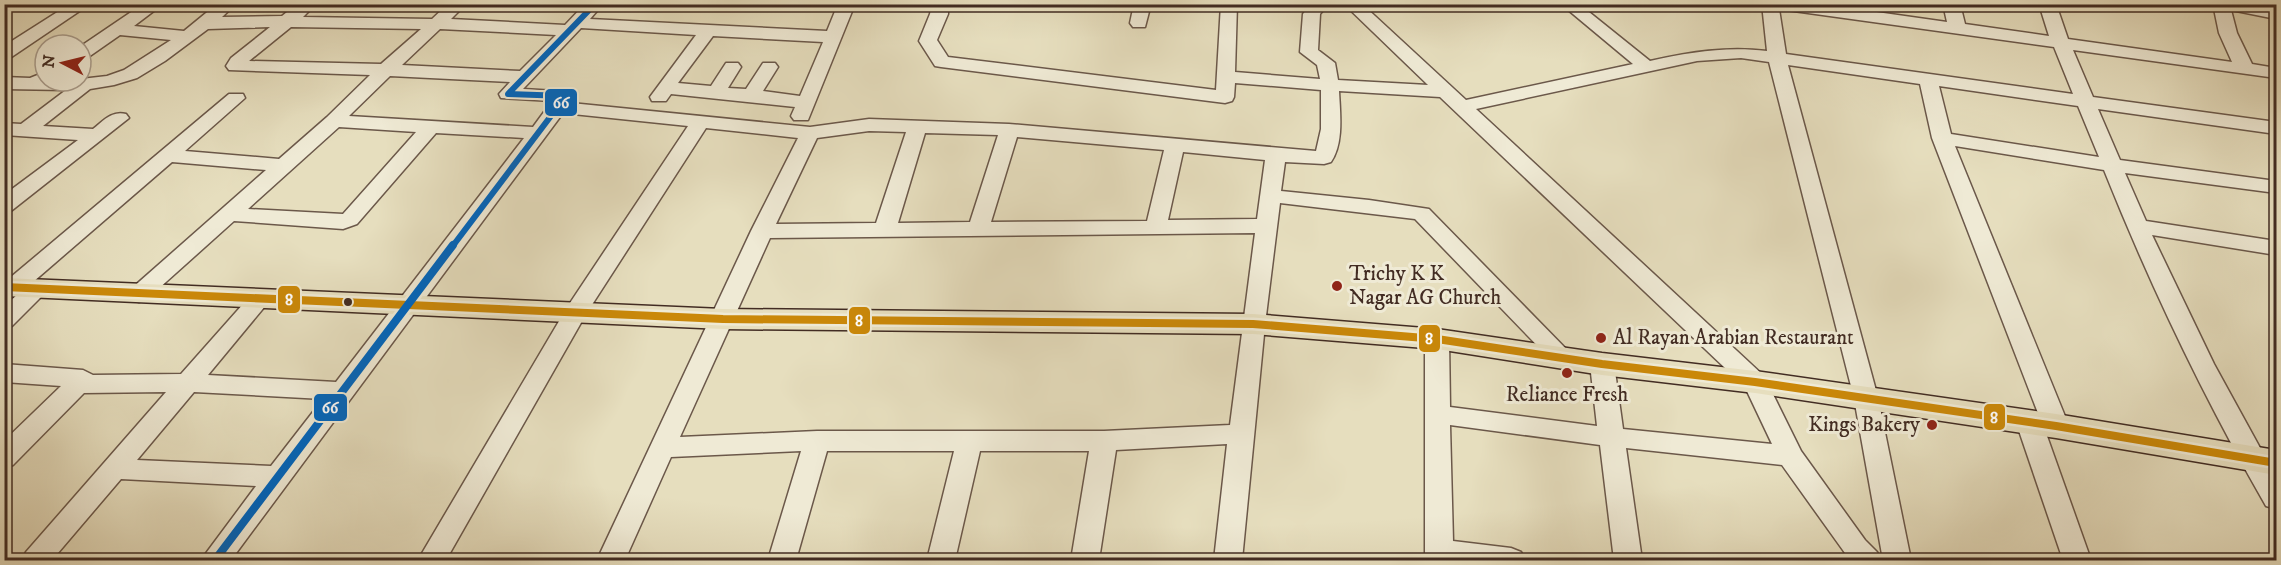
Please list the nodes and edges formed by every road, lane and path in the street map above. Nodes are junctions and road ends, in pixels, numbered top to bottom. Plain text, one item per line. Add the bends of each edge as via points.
1 (82, 4) edge
2 (155, 4) edge
3 (308, 4) edge
4 (458, 4) edge
5 (596, 4) edge
6 (847, 4) edge
7 (940, 4) edge
8 (1143, 4) edge
9 (1229, 4) edge
10 (1320, 4) edge
11 (1352, 4) edge
12 (1575, 4) edge
13 (1770, 4) edge
14 (1780, 4) edge
15 (1950, 4) edge
16 (2047, 4) edge
17 (2223, 4) edge
18 (1569, 5) edge
19 (226, 6) edge
20 (1868, 10) edge
21 (2277, 14) edge
22 (242, 21) junction
23 (287, 21) junction
24 (1139, 23) dead end
25 (202, 24) junction
26 (438, 24) junction
27 (574, 27) junction
28 (1957, 28) junction
29 (118, 30) junction
30 (708, 31) junction
31 (186, 36) junction
32 (833, 37) junction
33 (2059, 43) junction
34 (93, 46) edge
35 (4, 54) edge
36 (1777, 57) junction
37 (732, 67) dead end
38 (769, 67) dead end
39 (1647, 67) junction
40 (2245, 69) junction
41 (387, 70) junction
42 (2277, 73) edge
43 (1228, 76) junction
44 (525, 77) junction
45 (1928, 79) junction
46 (33, 81) edge
47 (4, 83) edge
48 (93, 83) edge
49 (1330, 85) junction
50 (667, 88) junction
51 (717, 91) junction
52 (74, 93) edge
53 (751, 95) junction
54 (237, 98) dead end
55 (1453, 100) junction
56 (2087, 102) junction
57 (806, 103) junction
58 (568, 104) junction
59 (646, 116) junction
60 (119, 118) dead end
61 (334, 121) junction
62 (700, 121) junction
63 (916, 127) junction
64 (430, 128) junction
65 (2277, 128) edge
66 (4, 129) edge
67 (27, 129) junction
68 (1009, 130) junction
69 (802, 132) junction
70 (538, 134) junction
71 (97, 135) junction
72 (1942, 138) junction
73 (1175, 146) junction
74 (1276, 155) junction
75 (168, 156) junction
76 (2112, 165) junction
77 (285, 166) junction
78 (2277, 187) edge
79 (1270, 196) junction
80 (4, 206) edge
81 (235, 212) junction
82 (1267, 226) junction
83 (2137, 226) junction
84 (1156, 228) junction
85 (978, 230) junction
86 (762, 231) junction
87 (885, 231) junction
88 (2277, 248) edge
89 (19, 287) edge
90 (139, 294) junction
91 (260, 299) junction
92 (409, 306) junction
93 (576, 312) junction
94 (723, 319) junction
95 (4, 320) edge
96 (1253, 324) junction
97 (1437, 339) junction
98 (1563, 358) junction
99 (1602, 364) junction
100 (4, 373) edge
101 (1755, 382) junction
102 (189, 383) junction
103 (78, 384) junction
104 (344, 391) junction
105 (1866, 398) junction
106 (1437, 414) junction
107 (2043, 424) junction
108 (1243, 434) junction
109 (1612, 437) junction
110 (970, 440) junction
111 (817, 441) junction
112 (1104, 441) junction
113 (662, 448) junction
114 (1790, 456) junction
115 (4, 458) edge
116 (2265, 461) edge
117 (116, 469) junction
118 (279, 477) junction
119 (2277, 498) edge
120 (1439, 556) edge
121 (36, 561) edge
122 (215, 561) edge
123 (432, 561) edge
124 (611, 561) edge
125 (782, 561) edge
126 (940, 561) edge
127 (1085, 561) edge
128 (1228, 561) edge
129 (1511, 561) edge
130 (1628, 561) edge
131 (1867, 561) edge
132 (1898, 561) edge
133 (2077, 561) edge

1 - 35 street
2 - 29 street
3 - 23 street
4 - 26 street
5 - 27 street
6 - 32 street
7 - 43 street via 927,41 938,59 947,64 1226,98
8 - 24 street
9 - 43 street
10 - 49 street via 1312,14 1309,52 1326,63
11 - 55 street
12 - 18 street
13 - 36 street
14 - 20 street
15 - 28 street
16 - 33 street
17 - 21 street
17 - 40 street via 2228,33
18 - 39 street
19 - 22 street
19 - 25 street
20 - 28 street
22 - 23 street
22 - 25 street
23 - 26 street
23 - 41 street via 235,66
25 - 31 street
26 - 27 street
26 - 41 street
27 - 30 street
27 - 44 street
28 - 33 street
29 - 31 street
29 - 34 street
30 - 32 street
30 - 50 street
31 - 48 street via 127,75
32 - 57 street
33 - 40 street
33 - 56 street
36 - 39 street via 1722,52
36 - 45 street
36 - 105 street
37 - 51 street
38 - 53 street
39 - 55 street
40 - 42 street
41 - 44 street
41 - 61 street
43 - 49 street
44 - 58 street via 508,94
45 - 56 street
45 - 72 street
46 - 47 street
49 - 55 street
49 - 74 street via 1331,129 1324,158
50 - 51 street
50 - 59 street
51 - 53 street
52 - 67 street
53 - 57 street
54 - 75 street
55 - 101 street
56 - 65 street
56 - 76 street
57 - 69 street
58 - 59 street
58 - 70 street
59 - 62 street
60 - 71 street
61 - 64 street
61 - 77 street
62 - 69 street
62 - 93 street
63 - 68 street
63 - 69 street via 869,125
63 - 87 street
64 - 70 street
64 - 81 street via 344,222
66 - 67 street
67 - 71 street
68 - 73 street
68 - 85 street
69 - 86 street
70 - 92 street
71 - 80 street
72 - 76 street
72 - 107 street
73 - 74 street
73 - 84 street
74 - 79 street
75 - 77 street
75 - 89 street
76 - 78 street
76 - 83 street
77 - 81 street
79 - 82 street
79 - 98 street via 1422,214
81 - 90 street
82 - 84 street
82 - 96 street
83 - 88 street
83 - 116 street via 2184,327
84 - 85 street
85 - 87 street
86 - 87 street
86 - 94 street
89 - 90 main road
89 - 95 street
90 - 91 main road
91 - 92 main road
91 - 102 street
92 - 93 main road
92 - 104 street
93 - 94 main road
93 - 123 street
94 - 96 main road
94 - 113 street
96 - 97 main road
96 - 108 street
97 - 98 main road
97 - 106 street
98 - 99 main road
99 - 101 main road
99 - 109 street
100 - 103 street via 83,379
101 - 105 main road
101 - 114 street
102 - 103 street
102 - 104 street
102 - 117 street
103 - 115 street
104 - 118 street
105 - 107 main road
105 - 132 street
106 - 109 street
106 - 120 street
107 - 116 main road
107 - 133 street
108 - 112 street
108 - 128 street
109 - 114 street
109 - 130 street
110 - 111 street
110 - 112 street
110 - 126 street
111 - 113 street
111 - 125 street
112 - 127 street
113 - 124 street
114 - 131 street
116 - 119 street
117 - 118 street
117 - 121 street
118 - 122 street
120 - 129 street

